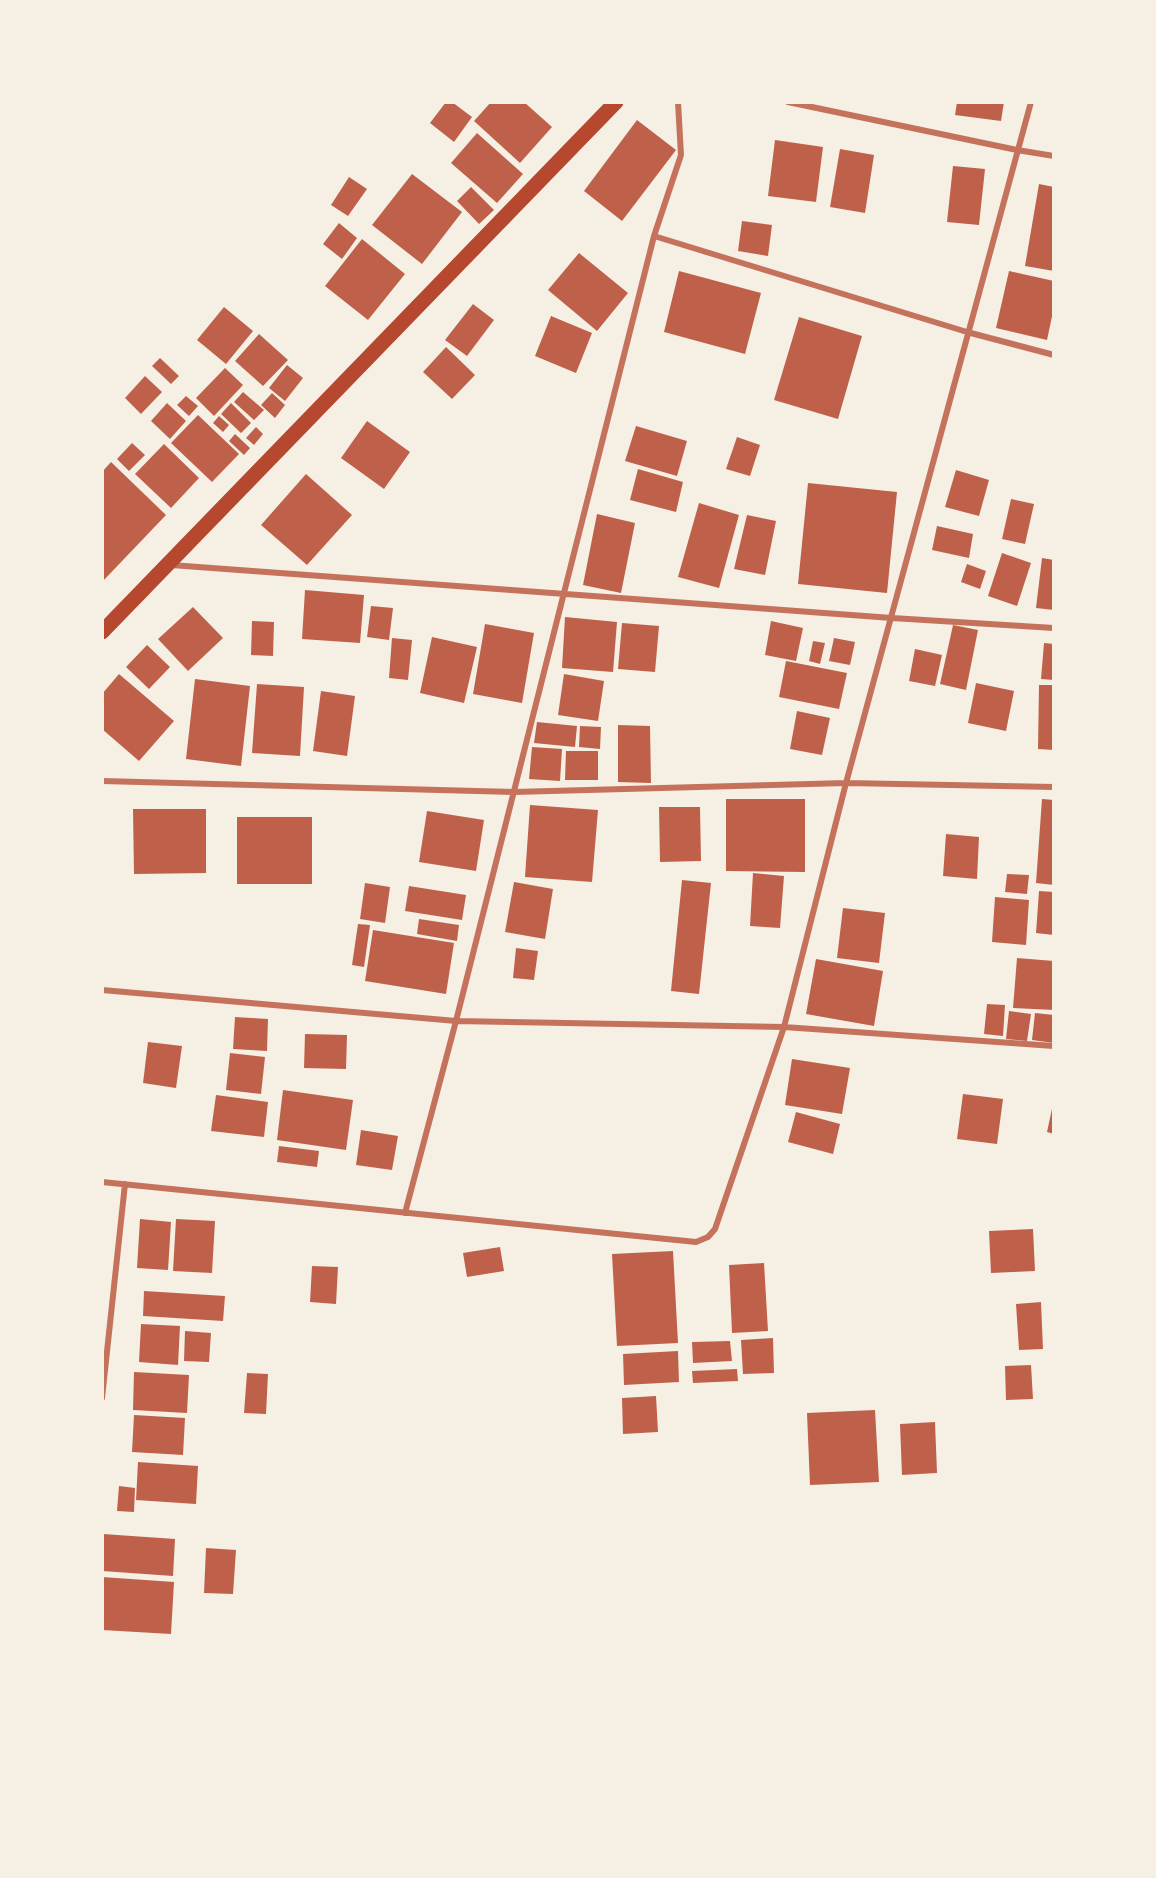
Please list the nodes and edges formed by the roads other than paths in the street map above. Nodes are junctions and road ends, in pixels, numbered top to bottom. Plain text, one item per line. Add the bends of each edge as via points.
1 (616, 102) edge
2 (678, 102) edge
3 (788, 102) edge
4 (1031, 102) edge
5 (1017, 150) junction
6 (1054, 156) edge
7 (654, 236) junction
8 (967, 332) junction
9 (1054, 355) edge
10 (167, 565) junction
11 (564, 592) junction
12 (892, 618) junction
13 (1054, 628) edge
14 (102, 632) edge
15 (102, 781) edge
16 (846, 783) junction
17 (1054, 787) edge
18 (514, 792) junction
19 (102, 990) edge
20 (456, 1022) junction
21 (784, 1027) junction
22 (1054, 1046) edge
23 (102, 1182) edge
24 (125, 1184) junction
25 (405, 1213) junction
26 (102, 1398) edge

1 - 10 main road
2 - 7 street via 681,155
3 - 5 street
4 - 5 street
5 - 6 street
5 - 8 street
7 - 8 street
7 - 11 street
8 - 9 street
8 - 12 street
10 - 11 street
10 - 14 main road
11 - 12 street
11 - 18 street
12 - 13 street
12 - 16 street
15 - 18 street
16 - 17 street
16 - 18 street
16 - 21 street
18 - 20 street
19 - 20 street
20 - 21 street
20 - 25 street
21 - 22 street
21 - 25 street via 715,1229 708,1237 696,1242
23 - 24 street
24 - 25 street
24 - 26 street

